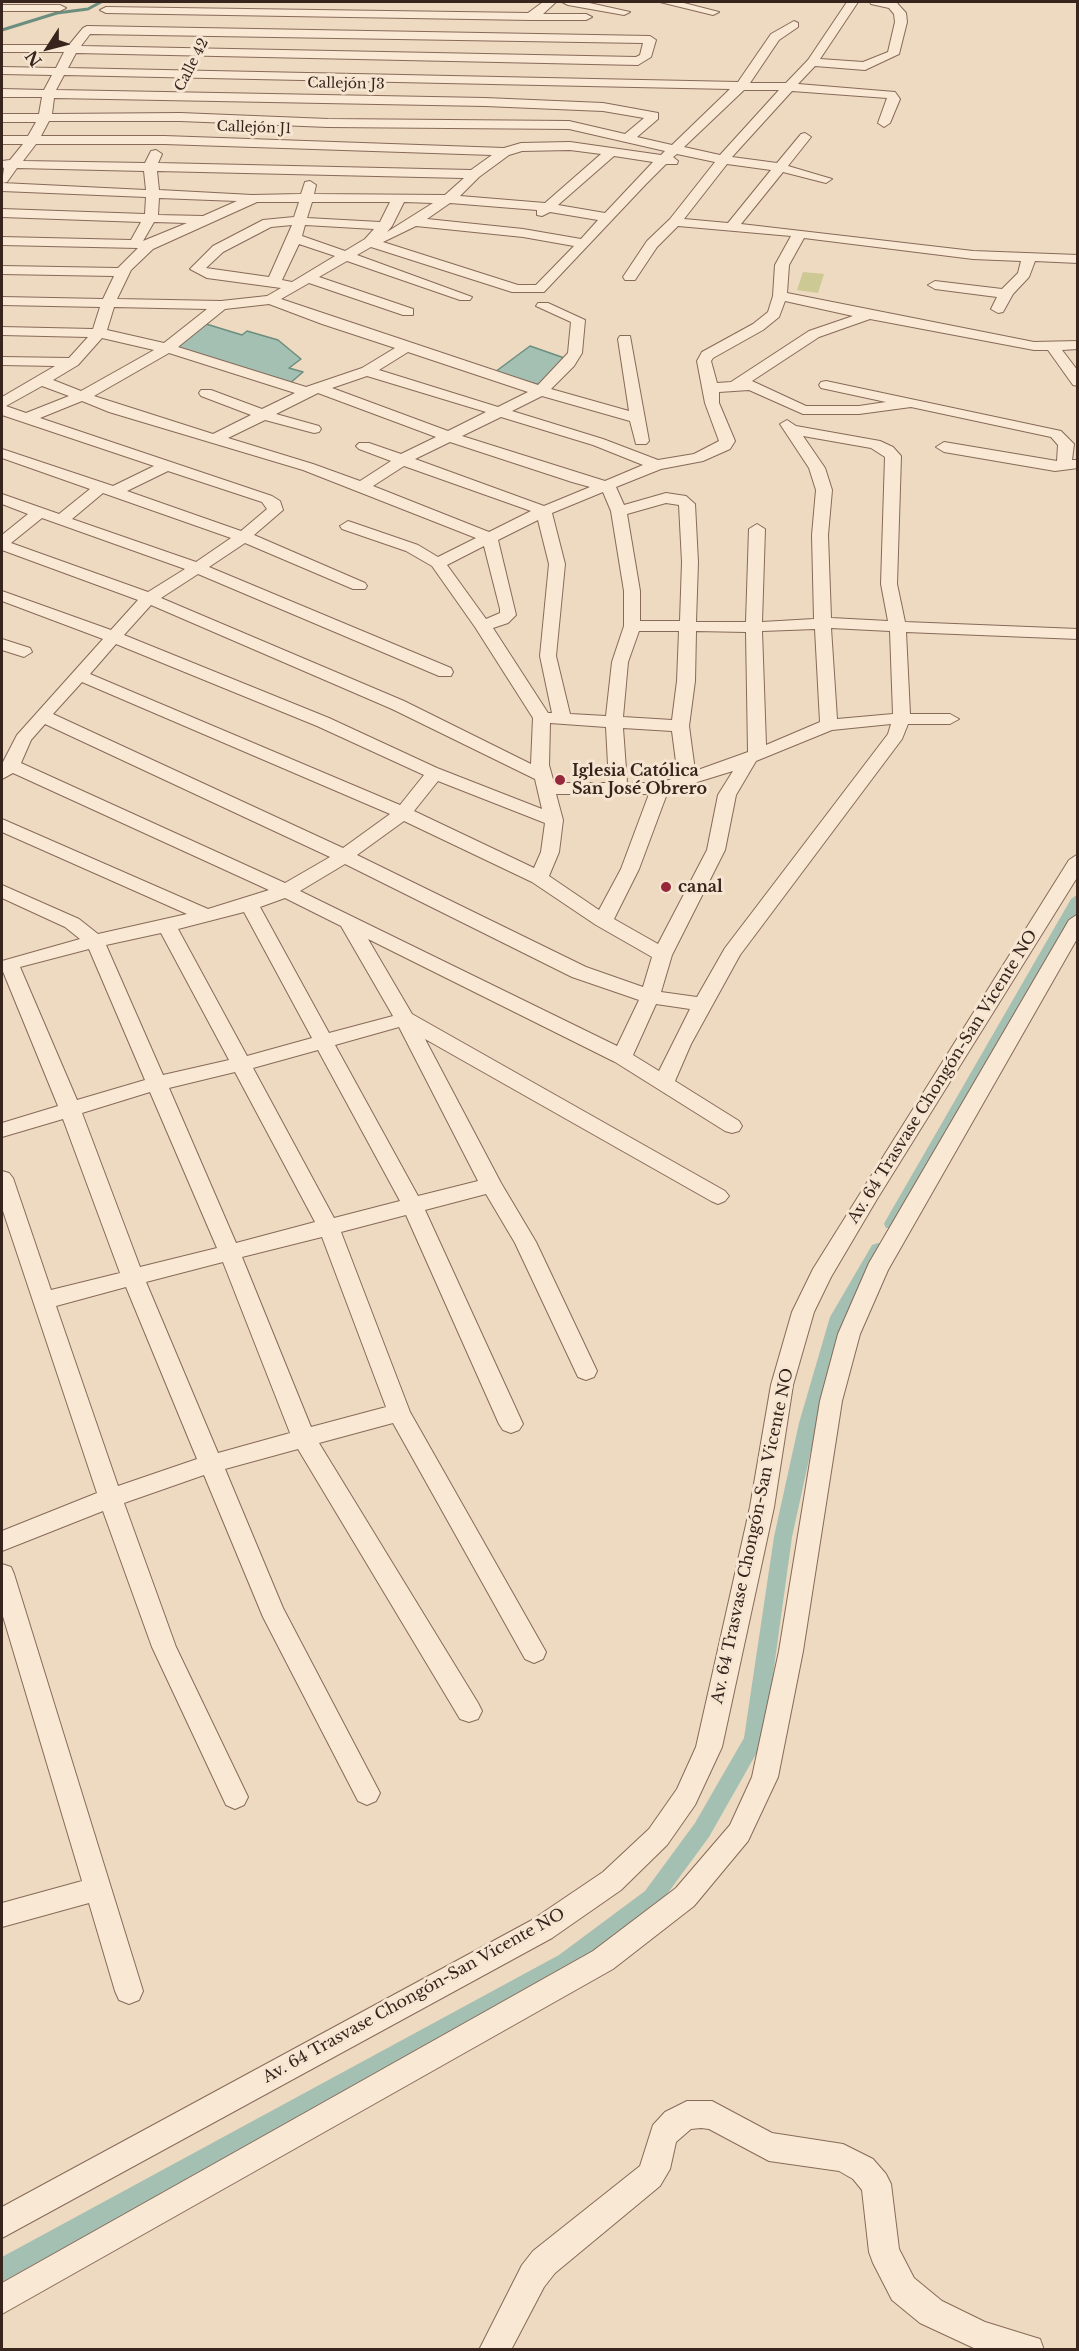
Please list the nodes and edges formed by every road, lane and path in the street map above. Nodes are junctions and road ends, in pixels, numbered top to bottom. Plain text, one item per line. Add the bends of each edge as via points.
1 (373, 2) edge
2 (393, 2) edge
3 (550, 2) edge
4 (568, 2) edge
5 (666, 2) edge
6 (852, 2) edge
7 (875, 2) edge
8 (472, 3) edge
9 (238, 7) edge
10 (2, 8) edge
11 (60, 8) dead end
12 (106, 10) dead end
13 (624, 12) dead end
14 (712, 12) dead end
15 (372, 15) junction
16 (503, 17) junction
17 (531, 17) junction
18 (586, 17) dead end
19 (794, 25) dead end
20 (226, 32) junction
21 (363, 34) junction
22 (501, 37) junction
23 (2, 48) edge
24 (72, 50) junction
25 (215, 54) junction
26 (356, 56) junction
27 (498, 58) junction
28 (812, 62) junction
29 (2, 70) edge
30 (60, 71) junction
31 (204, 76) junction
32 (348, 76) junction
33 (492, 80) junction
34 (741, 86) junction
35 (788, 87) junction
36 (2, 93) edge
37 (49, 93) junction
38 (194, 96) junction
39 (340, 99) junction
40 (485, 102) junction
41 (45, 117) junction
42 (180, 117) junction
43 (2, 118) edge
44 (328, 123) junction
45 (885, 123) dead end
46 (479, 124) junction
47 (805, 137) dead end
48 (628, 138) junction
49 (33, 139) junction
50 (2, 140) edge
51 (164, 140) junction
52 (322, 145) junction
53 (675, 148) junction
54 (505, 152) junction
55 (609, 154) junction
56 (722, 159) junction
57 (664, 161) junction
58 (7, 164) edge
59 (150, 166) junction
60 (778, 167) junction
61 (314, 170) junction
62 (474, 174) junction
63 (2, 179) edge
64 (826, 179) dead end
65 (2, 187) edge
66 (153, 192) junction
67 (306, 197) junction
68 (255, 198) junction
69 (399, 198) junction
70 (448, 199) junction
71 (546, 207) junction
72 (2, 213) edge
73 (151, 217) junction
74 (607, 217) junction
75 (201, 220) junction
76 (298, 221) junction
77 (414, 222) junction
78 (675, 222) junction
79 (385, 226) junction
80 (732, 226) junction
81 (800, 232) junction
82 (524, 233) junction
83 (295, 238) junction
84 (2, 241) edge
85 (370, 242) junction
86 (582, 243) junction
87 (141, 245) junction
88 (349, 255) junction
89 (1029, 258) junction
90 (1077, 259) edge
91 (2, 270) edge
92 (123, 272) junction
93 (630, 277) dead end
94 (308, 278) junction
95 (274, 282) junction
96 (935, 285) dead end
97 (294, 286) junction
98 (1006, 294) junction
99 (780, 296) junction
100 (465, 297) dead end
101 (270, 300) junction
102 (2, 301) edge
103 (109, 301) junction
104 (221, 304) junction
105 (543, 306) dead end
106 (998, 309) dead end
107 (408, 312) dead end
108 (869, 315) junction
109 (2, 330) edge
110 (99, 333) junction
111 (625, 339) dead end
112 (1077, 345) edge
113 (407, 347) junction
114 (167, 348) junction
115 (1054, 348) junction
116 (2, 361) edge
117 (73, 362) junction
118 (367, 371) junction
119 (41, 380) junction
120 (1077, 382) edge
121 (737, 384) junction
122 (826, 385) dead end
123 (759, 387) junction
124 (711, 388) junction
125 (313, 390) junction
126 (541, 391) junction
127 (9, 392) edge
128 (206, 393) dead end
129 (82, 396) junction
130 (2, 403) edge
131 (907, 404) junction
132 (2, 410) edge
133 (500, 413) junction
134 (261, 414) junction
135 (636, 418) junction
136 (24, 419) junction
137 (314, 429) dead end
138 (792, 430) junction
139 (449, 437) junction
140 (215, 439) junction
141 (641, 441) dead end
142 (364, 446) dead end
143 (944, 447) dead end
144 (2, 453) edge
145 (402, 460) junction
146 (168, 465) junction
147 (657, 465) junction
148 (1070, 465) edge
149 (608, 486) junction
150 (361, 487) junction
151 (108, 490) junction
152 (2, 498) edge
153 (544, 511) junction
154 (619, 511) junction
155 (40, 512) junction
156 (62, 519) junction
157 (348, 526) dead end
158 (756, 529) dead end
159 (244, 537) junction
160 (490, 538) junction
161 (2, 544) edge
162 (438, 563) junction
163 (197, 568) junction
164 (359, 586) dead end
165 (2, 596) edge
166 (148, 599) junction
167 (825, 623) junction
168 (483, 626) junction
169 (632, 626) junction
170 (687, 627) junction
171 (754, 627) junction
172 (898, 627) junction
173 (1077, 634) edge
174 (114, 637) junction
175 (2, 644) edge
176 (24, 652) dead end
177 (445, 672) dead end
178 (81, 676) junction
179 (42, 716) junction
180 (542, 718) junction
181 (902, 718) junction
182 (562, 719) junction
183 (951, 719) dead end
184 (614, 723) junction
185 (829, 725) junction
186 (680, 726) junction
187 (753, 756) junction
188 (6, 769) edge
189 (435, 773) junction
190 (687, 780) junction
191 (544, 783) junction
192 (618, 788) junction
193 (660, 788) junction
194 (403, 813) junction
195 (554, 820) junction
196 (2, 825) edge
197 (344, 856) junction
198 (1077, 860) edge
199 (539, 878) junction
200 (2, 891) edge
201 (286, 891) junction
202 (249, 904) junction
203 (205, 915) junction
204 (1077, 920) edge
205 (348, 921) junction
206 (603, 921) junction
207 (166, 926) junction
208 (95, 940) junction
209 (662, 955) junction
210 (4, 964) edge
211 (650, 997) junction
212 (702, 1004) junction
213 (405, 1019) junction
214 (324, 1042) junction
215 (622, 1057) junction
216 (241, 1064) junction
217 (158, 1083) junction
218 (664, 1084) junction
219 (70, 1109) junction
220 (732, 1126) dead end
221 (2, 1130) edge
222 (2, 1178) edge
223 (491, 1185) junction
224 (718, 1196) dead end
225 (412, 1204) junction
226 (329, 1228) junction
227 (230, 1253) junction
228 (133, 1277) junction
229 (42, 1301) junction
230 (586, 1371) dead end
231 (399, 1412) junction
232 (511, 1425) dead end
233 (304, 1439) junction
234 (210, 1464) junction
235 (110, 1498) junction
236 (2, 1541) edge
237 (2, 1574) edge
238 (534, 1652) dead end
239 (469, 1711) dead end
240 (367, 1793) dead end
241 (235, 1797) dead end
242 (96, 1889) junction
243 (2, 1915) edge
244 (129, 1991) dead end
245 (2, 2223) edge
246 (2, 2299) edge
247 (494, 2349) edge
248 (1029, 2349) edge

1 - 15 street
2 - 15 street
3 - 17 street
4 - 13 street
5 - 14 street
6 - 28 street
7 - 28 street via 890,3 900,13 898,40 892,54 865,66
8 - 16 street via 501,12
9 - 12 street
9 - 15 street
9 - 20 street, Calle 42
10 - 11 street
15 - 16 street
15 - 21 street
16 - 17 street
16 - 22 street
17 - 18 street
19 - 34 street via 775,37
20 - 21 street
20 - 24 street via 96,30 83,32
20 - 25 street, Calle 42
21 - 22 street
21 - 26 street
22 - 27 street
22 - 27 street via 650,40 645,57 638,61
23 - 24 street
24 - 25 street
24 - 30 street
25 - 26 street
25 - 31 street, Calle 42
26 - 27 street
26 - 32 street
27 - 33 street
28 - 35 street
29 - 30 street
30 - 31 street
30 - 37 street
31 - 32 street
31 - 38 street, Calle 42
32 - 33 street
32 - 39 street
33 - 34 street
33 - 40 street
34 - 35 street
34 - 53 street
35 - 45 street via 891,94 894,99
35 - 56 street
36 - 37 street, Callejón J3
37 - 38 street, Callejón J3
37 - 41 street
38 - 39 street, Callejón J3
38 - 42 street, Calle 42
39 - 40 street, Callejón J3
39 - 44 street
40 - 46 street
40 - 48 street, Callejón J3 via 603,107 654,116
41 - 42 street
41 - 43 street
41 - 49 street
42 - 44 street
42 - 51 street, Calle 42
44 - 46 street
44 - 52 street
46 - 48 street via 569,125
47 - 60 street
48 - 53 street
49 - 50 street, Callejón J1
49 - 51 street, Callejón J1
49 - 58 street
51 - 52 street, Callejón J1
51 - 59 street, Calle 42
52 - 54 street, Callejón J1
52 - 61 street
53 - 56 street
53 - 57 street
54 - 55 street, Callejón J1 via 550,145
54 - 62 street
55 - 57 street, Callejón J1
55 - 71 street
56 - 57 street, Callejón J1
56 - 60 street
56 - 78 street
57 - 74 street
58 - 59 street
58 - 63 street
59 - 61 street
59 - 66 street
60 - 64 street
60 - 80 street
61 - 62 street
61 - 67 street
62 - 70 street
65 - 66 street
66 - 68 street
66 - 73 street
67 - 68 street
67 - 69 street
67 - 76 street
68 - 75 street
69 - 70 street
69 - 79 street
70 - 71 street
70 - 77 street
71 - 74 street
71 - 82 street
72 - 73 street
73 - 75 street
73 - 87 street
74 - 86 street
75 - 87 street
76 - 79 street
76 - 83 street
76 - 95 street via 258,225 218,249 197,269 207,274
77 - 82 street
77 - 85 street
78 - 80 street
78 - 93 street via 652,244
79 - 85 street
80 - 81 street
81 - 89 street via 973,255
81 - 99 street via 782,265
82 - 86 street
83 - 88 street
83 - 95 street
84 - 87 street
85 - 86 street via 525,291 539,289 550,280
85 - 88 street
87 - 92 street
88 - 94 street
88 - 100 street
89 - 90 street
89 - 98 street via 1024,274
91 - 92 street
92 - 103 street
94 - 97 street
94 - 107 street
95 - 97 street
96 - 98 street
97 - 101 street
98 - 106 street
99 - 108 street
99 - 124 street via 774,314 758,327 707,355 704,361
101 - 104 street
101 - 113 street
102 - 103 street
103 - 104 street
103 - 110 street
104 - 114 street
105 - 126 street via 580,324 575,353
108 - 115 street
108 - 121 street via 814,334
109 - 110 street
110 - 114 street
110 - 117 street
111 - 135 street
112 - 115 street
113 - 118 street
113 - 126 street
114 - 125 street
114 - 129 street
115 - 120 street
116 - 117 street
117 - 119 street
118 - 125 street
118 - 133 street
119 - 127 street
119 - 129 street
121 - 123 street
121 - 124 street
122 - 131 street
123 - 131 street via 803,410 859,410
123 - 138 street
124 - 147 street via 712,404 727,441 725,446 698,458
125 - 134 street
125 - 139 street
126 - 133 street
126 - 135 street
127 - 130 street
128 - 134 street
129 - 136 street
129 - 140 street
131 - 148 street via 1056,434 1066,444
132 - 136 street
133 - 139 street
133 - 147 street via 598,442
134 - 137 street
134 - 140 street
135 - 141 street
136 - 146 street
138 - 167 street via 817,468 824,490 820,535
138 - 172 street via 875,444 893,456 889,584
139 - 145 street
139 - 149 street
140 - 150 street
142 - 145 street
143 - 148 street
144 - 151 street
145 - 150 street
145 - 153 street
146 - 151 street
146 - 159 street via 274,504 275,510
147 - 149 street
149 - 153 street
149 - 154 street
150 - 160 street
151 - 156 street
151 - 159 street
152 - 155 street
153 - 160 street
153 - 182 street via 557,564 548,656
154 - 169 street via 632,591
154 - 170 street via 666,498 681,499 687,504
155 - 156 street
155 - 161 street
156 - 163 street
157 - 162 street via 412,548
158 - 171 street
159 - 163 street
159 - 164 street
160 - 162 street
160 - 168 street via 508,615
161 - 166 street
162 - 168 street
163 - 166 street
163 - 177 street
165 - 174 street
166 - 174 street
166 - 191 street via 398,705
167 - 171 street
167 - 172 street
167 - 185 street
168 - 180 street
169 - 170 street
169 - 184 street via 620,662
170 - 171 street
170 - 186 street
171 - 187 street
172 - 173 street
172 - 181 street
174 - 178 street
174 - 189 street via 323,722
175 - 176 street
178 - 179 street
178 - 194 street
179 - 188 street
179 - 197 street
180 - 182 street
180 - 191 street via 540,765
181 - 183 street
181 - 185 street
181 - 212 street via 896,735 732,952
182 - 184 street
184 - 186 street
184 - 192 street
185 - 187 street
186 - 190 street
187 - 190 street
187 - 209 street via 727,795 716,850
188 - 201 street
189 - 194 street
189 - 195 street
190 - 193 street
191 - 192 street
191 - 195 street
192 - 193 street
193 - 206 street via 630,869
194 - 197 street
194 - 199 street
195 - 199 street via 550,852
196 - 203 street
197 - 201 street
197 - 211 street via 579,972
198 - 245 street, Av. 64 Trasvase Chongón-San Vicente NO via 870,1194 803,1312 782,1385 762,1507 709,1747 686,1797 658,1838 612,1881 542,1929
199 - 206 street
200 - 208 street via 72,923
201 - 202 street
201 - 205 street
202 - 203 street
202 - 214 street
203 - 207 street
204 - 246 street via 877,1269 849,1334 831,1401 791,1651 765,1777 739,1833 685,1897 603,1960
205 - 213 street
205 - 215 street
206 - 209 street
207 - 208 street
207 - 216 street
208 - 210 street
208 - 217 street
209 - 211 street
210 - 219 street
211 - 212 street
211 - 215 street
212 - 218 street
213 - 214 street
213 - 223 street
213 - 224 street
214 - 216 street
214 - 225 street
215 - 218 street
216 - 217 street
216 - 226 street
217 - 219 street
217 - 227 street
218 - 220 street
219 - 221 street
219 - 228 street
222 - 229 street
223 - 225 street
223 - 230 street via 525,1242
225 - 226 street
225 - 232 street
226 - 227 street
226 - 231 street
227 - 228 street
227 - 233 street
228 - 229 street
228 - 234 street
229 - 235 street
231 - 233 street
231 - 238 street
233 - 234 street
233 - 239 street
234 - 235 street
234 - 240 street via 272,1610
235 - 236 street
235 - 241 street via 164,1647
237 - 242 street
242 - 243 street
242 - 244 street
247 - 248 street via 544,2262 650,2176 663,2135 675,2122 687,2115 701,2114 712,2115 769,2147 843,2158 863,2169 876,2184 885,2252 903,2289 931,2312 982,2336

